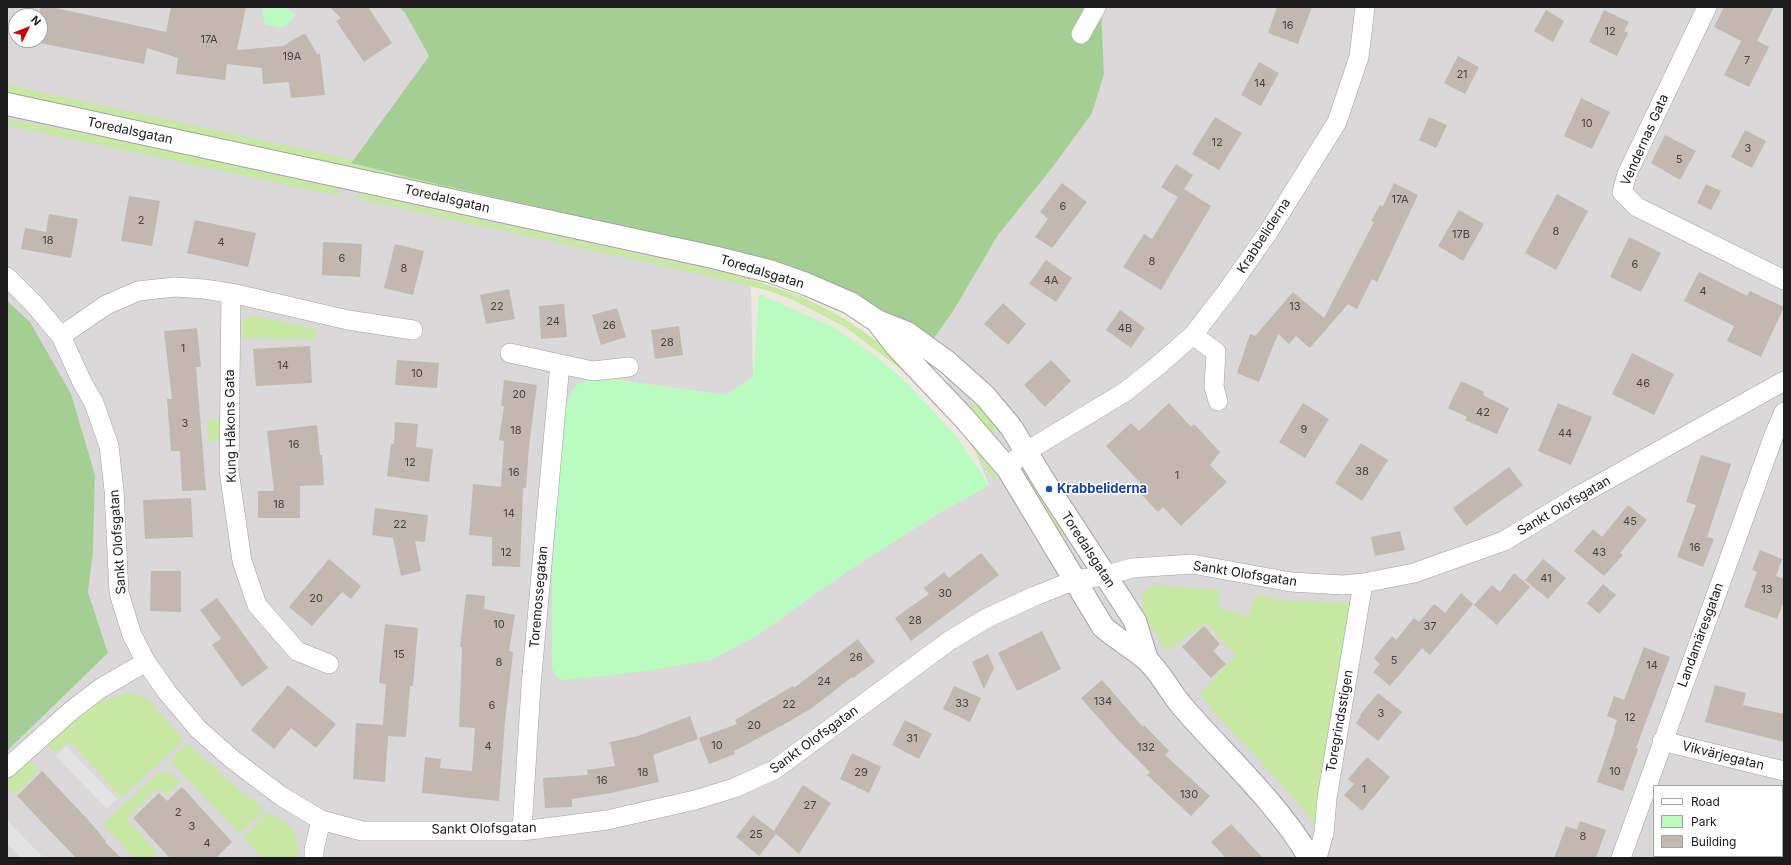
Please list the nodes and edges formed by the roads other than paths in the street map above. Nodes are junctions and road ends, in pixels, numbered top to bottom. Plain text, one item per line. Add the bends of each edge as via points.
1 (1096, 7) edge
2 (1365, 7) edge
3 (1707, 7) edge
4 (1081, 34) dead end
5 (7, 104) edge
6 (7, 277) edge
7 (1784, 280) edge
8 (231, 293) junction
9 (877, 321) junction
10 (413, 330) dead end
11 (1193, 335) junction
12 (61, 336) junction
13 (510, 353) dead end
14 (560, 364) junction
15 (629, 367) dead end
16 (1784, 381) edge
17 (1218, 402) dead end
18 (1784, 412) edge
19 (1027, 451) junction
20 (1008, 469) junction
21 (1104, 576) junction
22 (1074, 580) junction
23 (1363, 583) junction
24 (1147, 660) junction
25 (146, 662) junction
26 (329, 664) dead end
27 (1662, 741) junction
28 (7, 768) edge
29 (1784, 771) edge
30 (321, 820) junction
31 (522, 831) junction
32 (314, 858) edge
33 (1310, 858) edge
34 (1317, 858) edge
35 (1621, 858) edge

1 - 4 street
2 - 11 street, Krabbeliderna via 1359,57 1337,122 1245,268
3 - 7 street, Vendernas Gata via 1626,174 1622,192 1637,207
5 - 9 street, Toredalsgatan via 744,264 806,284 850,303
6 - 12 street, Sankt Olofsgatan
8 - 10 street via 348,320
8 - 12 street via 204,288 175,287 138,290 106,305
8 - 26 street, Kung Håkons Gata via 229,471 242,561 257,605 297,651
9 - 19 street, Toredalsgatan via 907,333 947,362 985,396
9 - 20 street, Toredalsgatan via 896,346
11 - 17 street via 1216,352 1214,387
11 - 19 street, Krabbeliderna via 1125,392
12 - 25 street, Sankt Olofsgatan via 94,404 109,446 114,490 119,593 132,635
13 - 14 street
14 - 15 street via 593,371
14 - 31 street, Toremossegatan via 531,686
16 - 23 street, Sankt Olofsgatan via 1504,541 1414,573
18 - 27 street, Landamäresgatan
19 - 20 street, Krabbeliderna
19 - 21 street, Toredalsgatan
20 - 22 street, Toredalsgatan
21 - 22 street, Sankt Olofsgatan
21 - 23 street, Sankt Olofsgatan via 1132,568 1192,564 1292,582 1343,585
21 - 24 street, Toredalsgatan via 1135,621
22 - 24 street, Toredalsgatan via 1103,627
22 - 31 street, Sankt Olofsgatan via 987,618 949,642 774,770 734,788 695,800 607,820
23 - 34 street, Toregrindsstigen via 1327,798 1324,833
24 - 33 street, Toredalsgatan via 1182,706 1273,807
25 - 28 street via 101,688 72,710
25 - 30 street, Sankt Olofsgatan via 166,692 198,729 281,796
27 - 29 street, Vikvärjegatan
27 - 35 street, Landamäresgatan
30 - 31 street, Sankt Olofsgatan via 362,831
30 - 32 street

